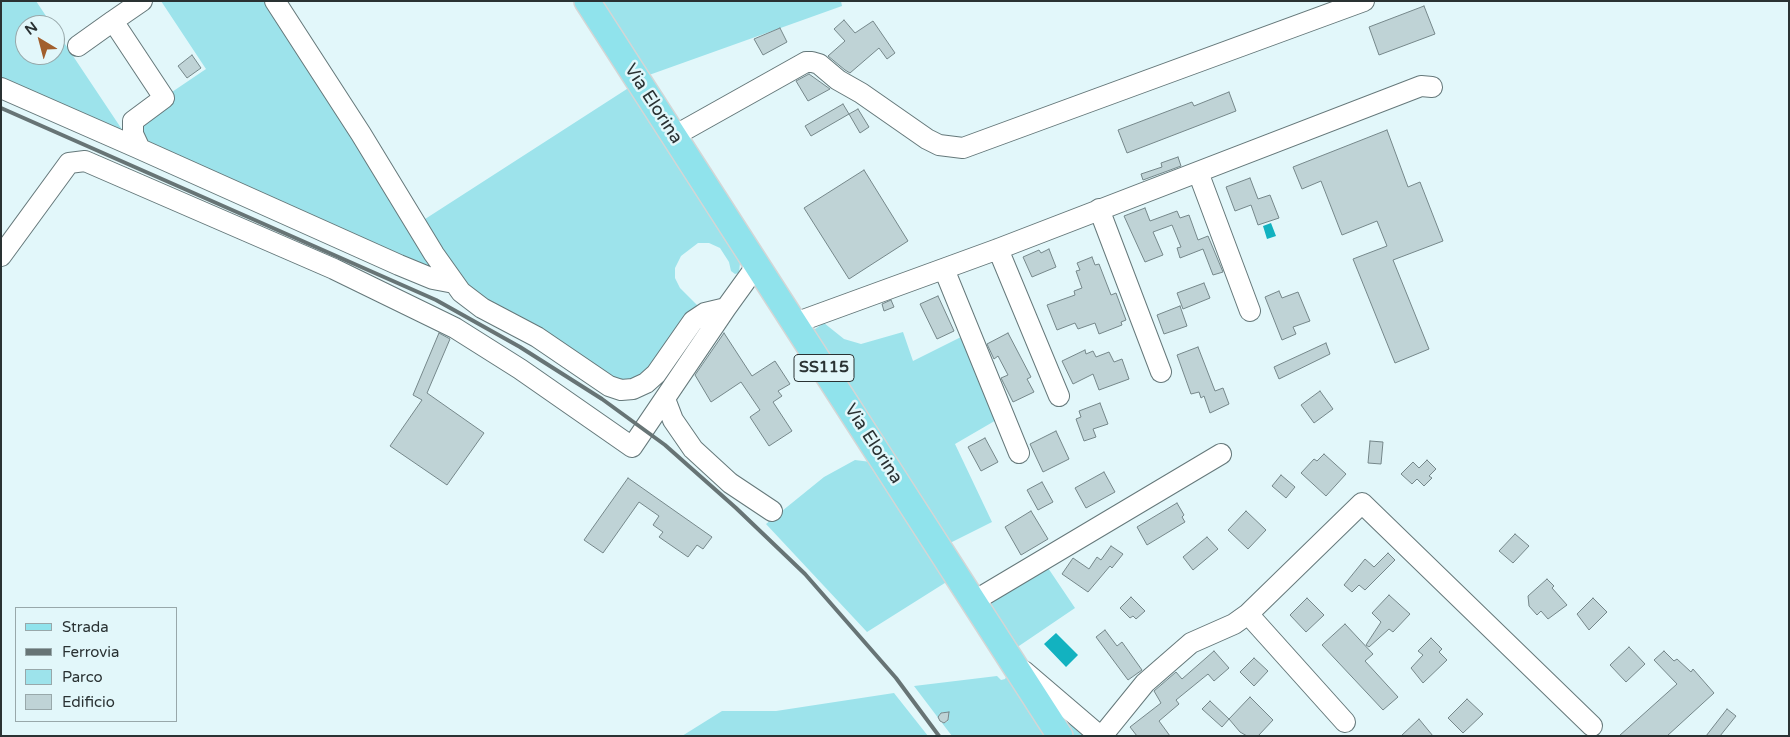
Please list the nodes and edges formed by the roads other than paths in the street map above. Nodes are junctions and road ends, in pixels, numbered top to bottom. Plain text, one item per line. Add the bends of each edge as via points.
1 (142, 1) edge
2 (275, 1) edge
3 (587, 1) edge
4 (1364, 1) edge
5 (114, 21) junction
6 (78, 46) dead end
7 (1432, 87) dead end
8 (1, 88) edge
9 (674, 136) junction
10 (140, 149) junction
11 (1198, 172) junction
12 (1099, 210) junction
13 (998, 249) junction
14 (1, 256) edge
15 (757, 265) junction
16 (944, 269) junction
17 (454, 283) junction
18 (726, 308) junction
19 (1250, 311) dead end
20 (795, 323) junction
21 (1160, 372) dead end
22 (1059, 396) dead end
23 (665, 399) junction
24 (1019, 453) dead end
25 (1221, 454) dead end
26 (772, 510) dead end
27 (974, 601) junction
28 (1248, 614) junction
29 (1013, 662) junction
30 (1345, 722) dead end
31 (1592, 726) dead end
32 (1060, 736) edge
33 (1101, 736) edge

1 - 5 street
2 - 17 street
3 - 9 main road, Via Elorina / SS115
4 - 9 street via 963,148 939,145 927,139 812,62 806,62
5 - 6 street
5 - 10 street via 164,98 133,121 133,134
7 - 11 street via 1421,86
8 - 10 street
9 - 15 main road, Via Elorina / SS115
10 - 17 street via 399,265
11 - 12 street
11 - 19 street
12 - 13 street
12 - 21 street
13 - 16 street
13 - 22 street
14 - 23 street via 69,163 85,161 334,269 455,328 632,447
15 - 18 street
15 - 20 main road, Via Elorina / SS115
16 - 20 street
16 - 24 street
17 - 18 street via 482,308 537,337 609,386 621,390 646,384 693,322 705,312
18 - 23 street
20 - 27 main road, Via Elorina / SS115
23 - 26 street via 673,420 693,448 730,483
25 - 27 street
27 - 29 main road, Via Elorina / SS115
28 - 30 street
28 - 31 street via 1362,503
28 - 33 street via 1191,644 1145,683
29 - 32 main road, Via Elorina / SS115
29 - 33 street

